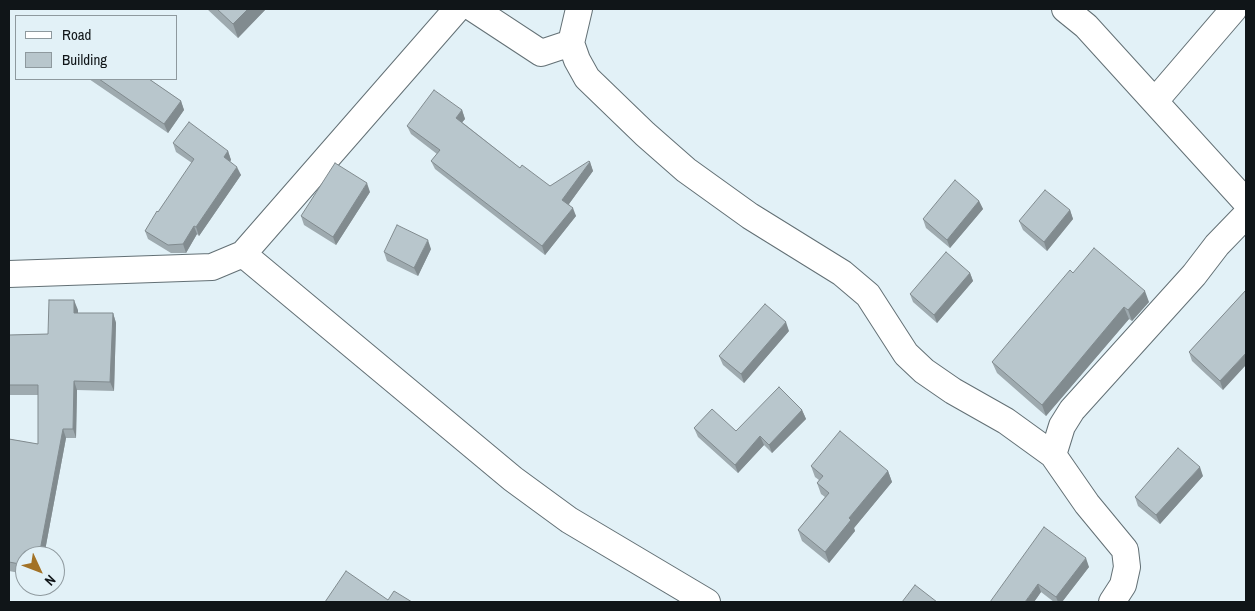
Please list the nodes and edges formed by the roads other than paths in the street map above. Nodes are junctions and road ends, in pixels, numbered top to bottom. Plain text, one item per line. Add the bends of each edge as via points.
1 (457, 9) edge
2 (474, 9) edge
3 (579, 9) edge
4 (1065, 9) edge
5 (1234, 9) edge
6 (571, 43) junction
7 (1155, 101) junction
8 (1246, 202) edge
9 (1246, 216) edge
10 (244, 254) junction
11 (9, 274) edge
12 (1054, 454) junction
13 (707, 602) edge
14 (1112, 602) edge

1 - 10 street
2 - 6 street via 541,52
3 - 6 street
4 - 7 street via 1086,26
5 - 7 street
6 - 12 street via 587,78 686,170 750,216 842,274 868,295 906,354 924,371
7 - 8 street
9 - 12 street via 1072,410 1062,426
10 - 11 street via 212,267
10 - 13 street via 513,479 569,520
12 - 14 street via 1087,504 1125,550 1124,585

